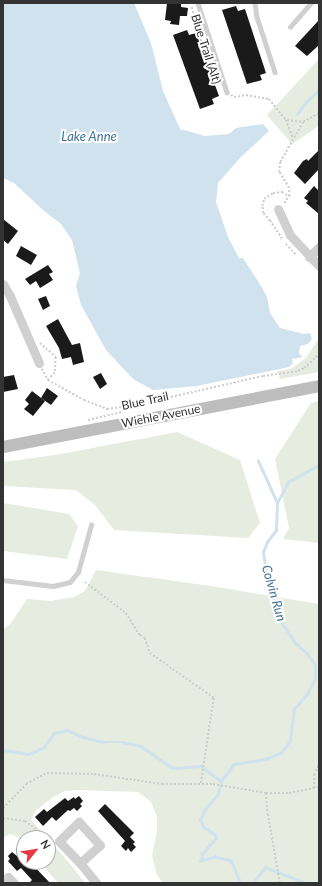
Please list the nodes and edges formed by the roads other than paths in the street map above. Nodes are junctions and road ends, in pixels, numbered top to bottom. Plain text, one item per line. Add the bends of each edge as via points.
1 (198, 3) edge
2 (255, 3) edge
3 (311, 3) edge
4 (290, 27) dead end
5 (275, 72) dead end
6 (227, 92) road end
7 (278, 209) dead end
8 (319, 247) edge
9 (309, 257) junction
10 (319, 266) edge
11 (3, 284) edge
12 (39, 363) road end
13 (319, 386) edge
14 (3, 447) edge
15 (91, 525) dead end
16 (3, 580) edge
17 (80, 863) junction
18 (3, 882) edge
19 (14, 883) edge
20 (96, 883) edge

1 - 6 lane
2 - 5 lane
3 - 4 lane
7 - 9 street via 290,235
8 - 9 street
9 - 10 street
11 - 12 street
13 - 14 main road, Wiehle Avenue
15 - 16 lane via 78,572 70,582 53,586
17 - 17 street via 59,841 79,822 100,845
17 - 20 street
18 - 19 street via 8,877

